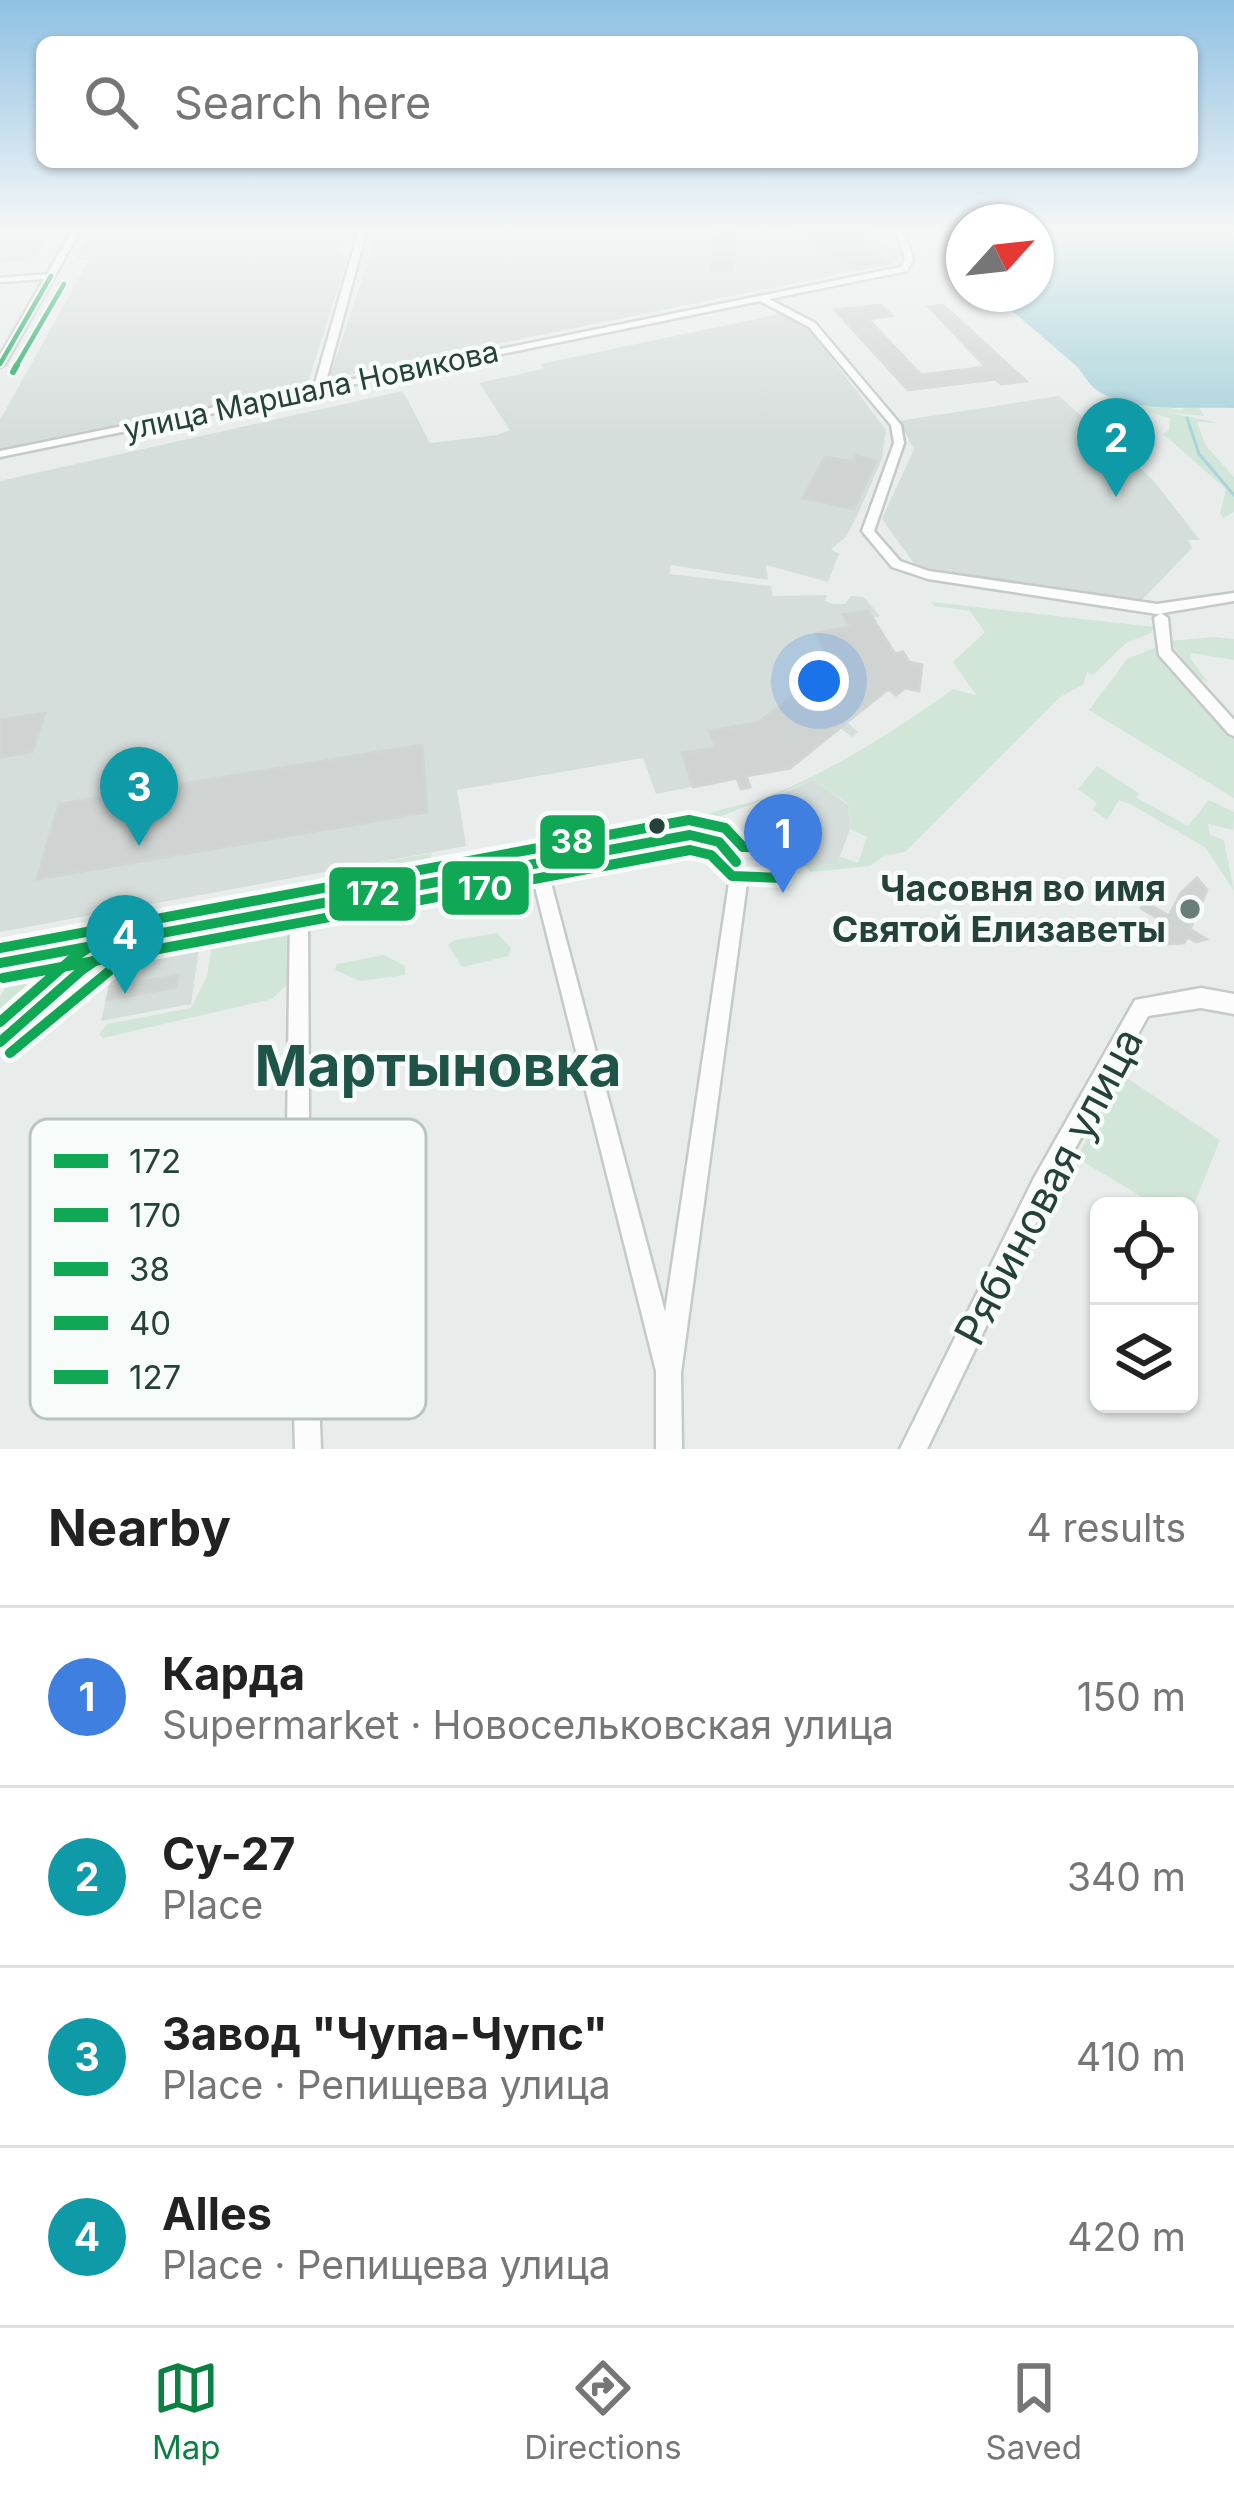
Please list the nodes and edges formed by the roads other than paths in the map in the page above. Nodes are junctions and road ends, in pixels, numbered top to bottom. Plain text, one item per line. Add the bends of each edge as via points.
1 (39, 297) edge
2 (345, 297) edge
3 (769, 297) edge
4 (762, 298) junction
5 (0, 364) edge
6 (320, 388) junction
7 (0, 454) edge
8 (1234, 597) edge
9 (1161, 618) dead end
10 (1234, 730) edge
11 (537, 862) junction
12 (298, 908) junction
13 (128, 939) junction
14 (0, 963) edge
15 (1234, 1004) edge
16 (0, 1042) edge
17 (298, 1119) edge
18 (668, 1373) junction
19 (307, 1419) edge
20 (308, 1449) edge
21 (669, 1449) edge
22 (913, 1449) edge

1 - 5 street
2 - 6 street
3 - 4 street, улица Маршала Новикова
4 - 6 street, улица Маршала Новикова
4 - 8 street via 812,325 896,425 899,442 868,531 905,569 1156,609
6 - 7 street, улица Маршала Новикова
9 - 10 street via 1164,651
11 - 12 street
11 - 18 street
11 - 18 street via 690,835 719,842 736,862
12 - 13 street
12 - 17 street
13 - 14 street
13 - 16 street
15 - 22 street, Рябиновая улица via 1201,998 1142,1007 1042,1186
18 - 21 street
19 - 20 street

